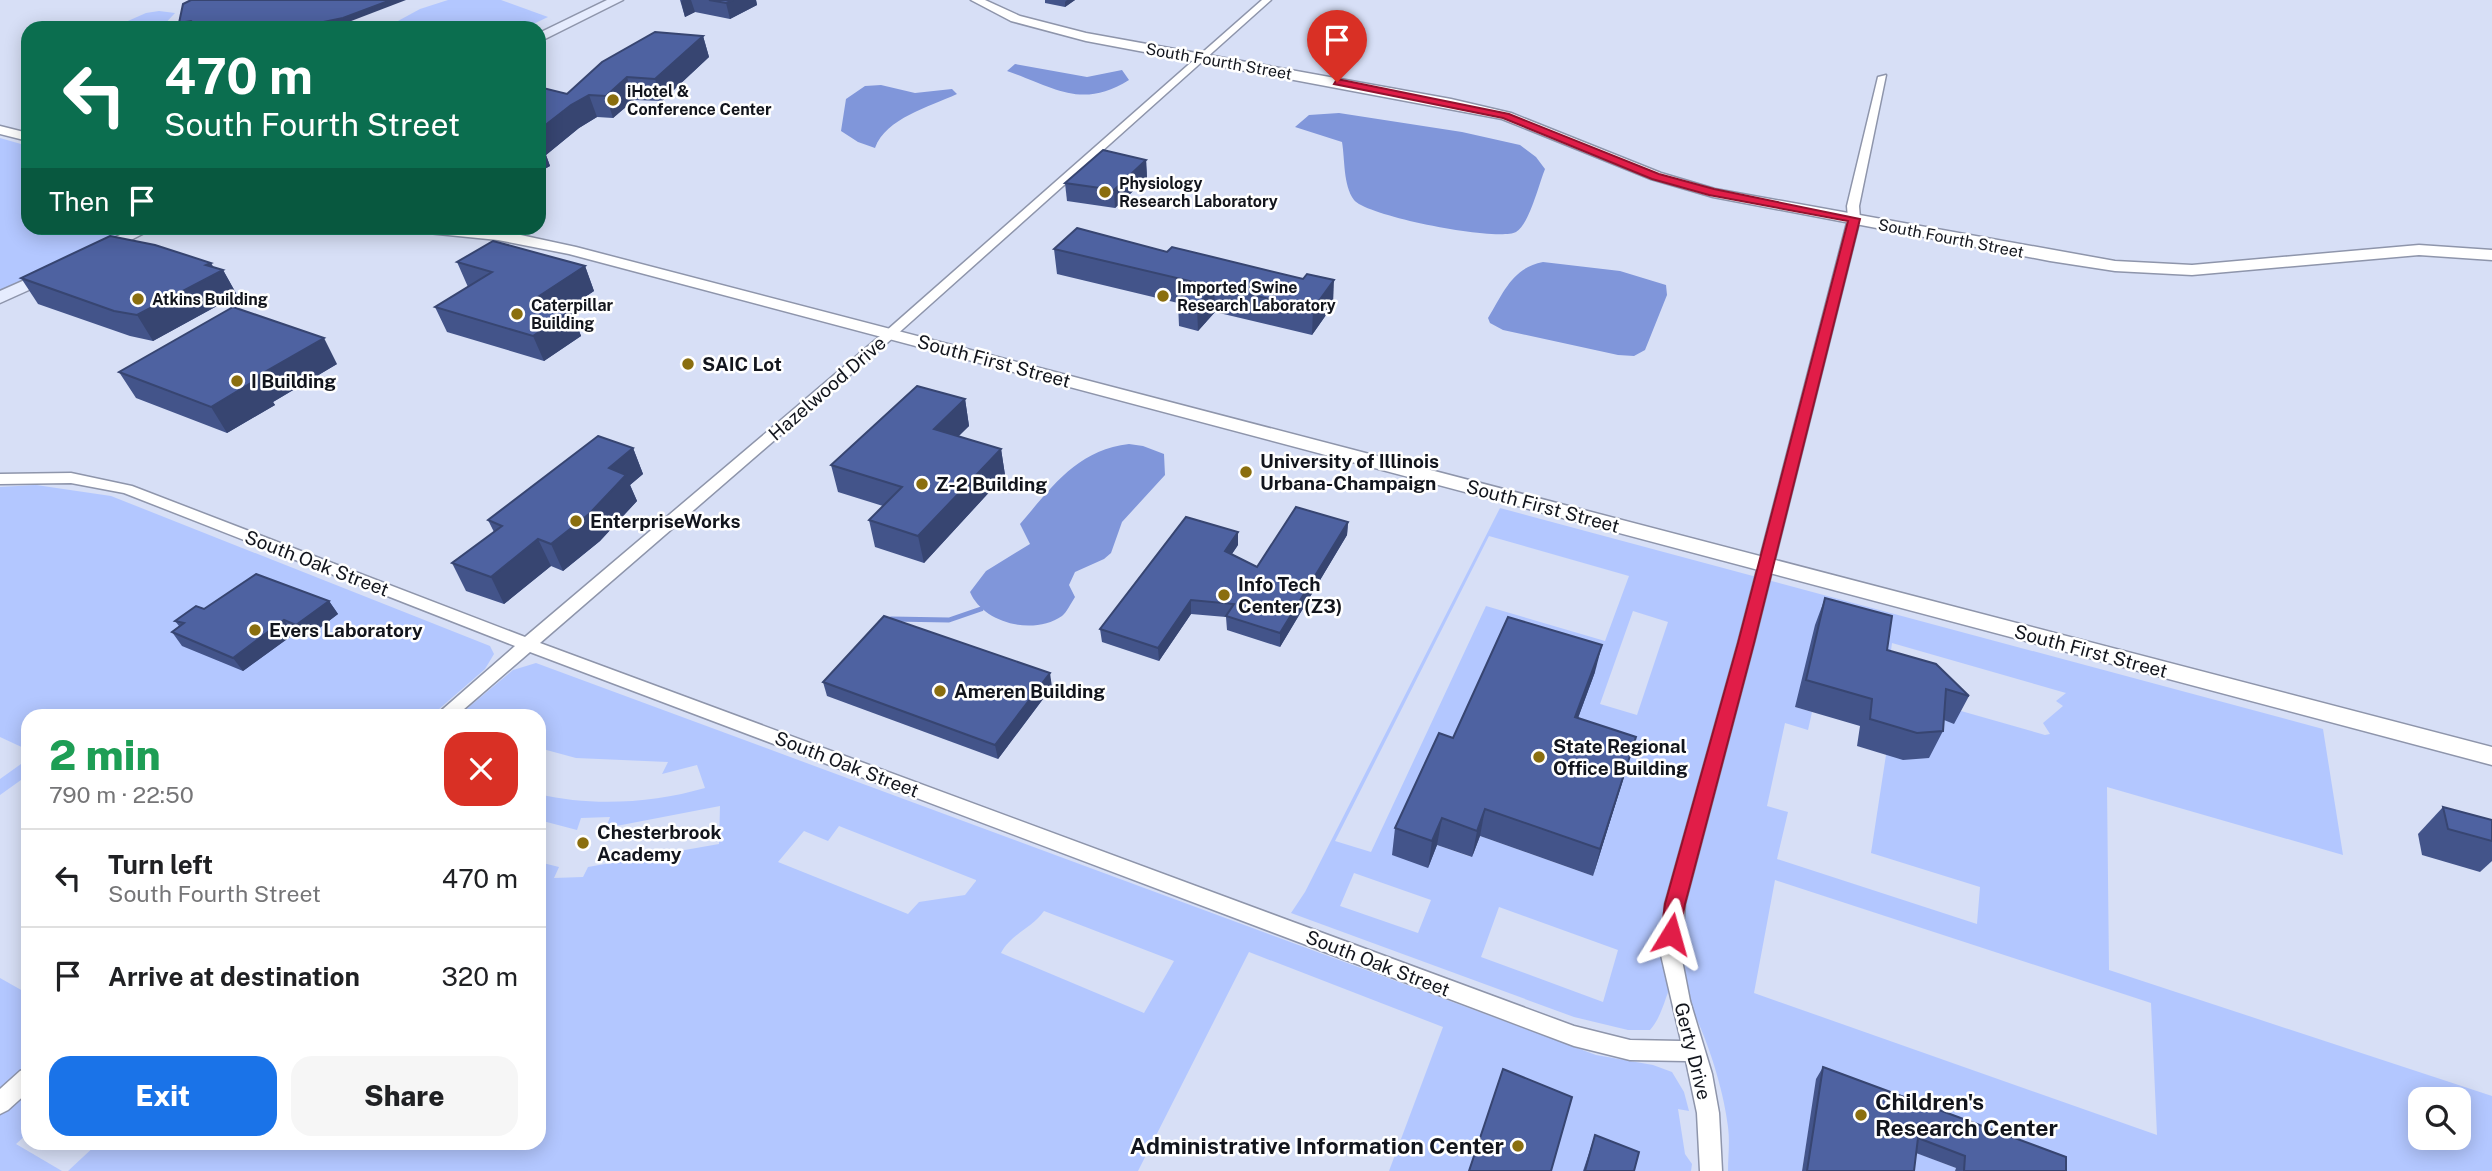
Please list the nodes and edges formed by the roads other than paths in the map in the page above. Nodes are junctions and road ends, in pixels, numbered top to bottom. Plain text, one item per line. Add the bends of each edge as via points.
1 (617, 0) edge
2 (978, 0) edge
3 (1268, 0) edge
4 (546, 35) edge
5 (1206, 58) junction
6 (1882, 77) dead end
7 (0, 130) edge
8 (21, 135) edge
9 (1854, 219) junction
10 (131, 235) edge
11 (489, 235) edge
12 (2492, 255) edge
13 (0, 298) edge
14 (890, 334) junction
15 (0, 479) edge
16 (1766, 564) junction
17 (528, 645) junction
18 (452, 709) edge
19 (2492, 757) edge
20 (1694, 1051) junction
21 (21, 1084) edge
22 (0, 1103) edge
23 (1711, 1171) edge

1 - 4 main road
2 - 5 street, South Fourth Street via 1036,25
3 - 5 street, Hazelwood Drive
5 - 9 street, South Fourth Street via 1506,116 1656,176 1713,192
5 - 14 street, Hazelwood Drive
6 - 9 street, Gerty Drive
7 - 8 street
9 - 12 street, South Fourth Street via 2115,266 2205,269 2419,250
9 - 16 street, Gerty Drive
10 - 13 main road
11 - 14 street, South First Street via 571,250
14 - 16 street, South First Street
14 - 17 street, Hazelwood Drive
15 - 17 street, South Oak Street via 71,478 127,489
16 - 19 street, South First Street
16 - 20 street, Gerty Drive via 1675,904 1671,955
17 - 18 street, Hazelwood Drive
17 - 20 street, South Oak Street via 1574,1036 1630,1050
20 - 23 street, Gerty Drive via 1708,1114
21 - 22 street

